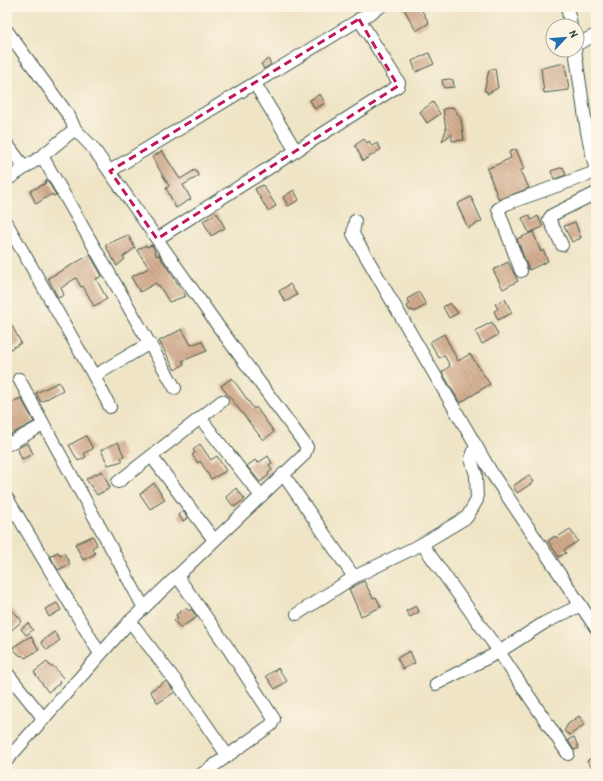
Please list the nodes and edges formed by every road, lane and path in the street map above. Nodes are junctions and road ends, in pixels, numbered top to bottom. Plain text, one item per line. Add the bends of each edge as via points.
1 (380, 7) edge
2 (567, 7) edge
3 (364, 13) edge
4 (569, 18) edge
5 (7, 31) edge
6 (596, 36) edge
7 (585, 41) edge
8 (576, 58) edge
9 (255, 84) junction
10 (75, 129) junction
11 (7, 144) edge
12 (296, 151) junction
13 (42, 156) junction
14 (24, 167) junction
15 (110, 171) junction
16 (596, 172) edge
17 (7, 180) edge
18 (596, 193) edge
19 (355, 221) dead end
20 (7, 224) edge
21 (157, 239) junction
22 (562, 245) dead end
23 (521, 271) dead end
24 (150, 343) junction
25 (94, 376) junction
26 (19, 379) dead end
27 (175, 388) dead end
28 (222, 401) dead end
29 (110, 407) dead end
30 (201, 419) junction
31 (43, 425) junction
32 (7, 444) edge
33 (476, 446) junction
34 (152, 457) junction
35 (283, 474) junction
36 (118, 482) dead end
37 (261, 496) junction
38 (7, 498) edge
39 (214, 540) junction
40 (422, 544) junction
41 (177, 576) junction
42 (354, 577) junction
43 (580, 605) junction
44 (144, 608) junction
45 (297, 614) dead end
46 (130, 621) junction
47 (596, 628) edge
48 (500, 652) junction
49 (100, 654) junction
50 (7, 674) edge
51 (436, 684) dead end
52 (44, 719) junction
53 (568, 754) dead end
54 (227, 755) junction
55 (7, 760) edge
56 (202, 774) edge

1 - 3 street
2 - 4 street
3 - 9 street
3 - 12 street via 399,83 398,86
5 - 10 street via 69,116
6 - 7 street
8 - 16 street via 587,132
9 - 12 street
9 - 15 street
10 - 13 street
10 - 15 street
11 - 14 street
12 - 21 street
13 - 14 street
13 - 24 street
14 - 17 street
15 - 21 street
16 - 23 street via 498,209
18 - 22 street via 549,218
19 - 33 street via 353,234
20 - 25 street
21 - 35 street via 307,447 304,455
24 - 25 street
24 - 27 street
25 - 29 street
26 - 31 street
28 - 30 street
30 - 34 street
30 - 37 street
31 - 32 street
31 - 44 street
33 - 40 street via 472,454 477,486 477,500 473,509 467,517
33 - 43 street
34 - 36 street
34 - 39 street
35 - 37 street
35 - 42 street
37 - 39 street
38 - 49 street
39 - 41 street
40 - 42 street
40 - 48 street
41 - 44 street
41 - 54 street via 274,719 271,725
42 - 45 street
43 - 47 street
43 - 48 street via 544,623
44 - 46 street
46 - 49 street
46 - 54 street
48 - 51 street
48 - 53 street
49 - 52 street
50 - 52 street
52 - 55 street
54 - 56 street

